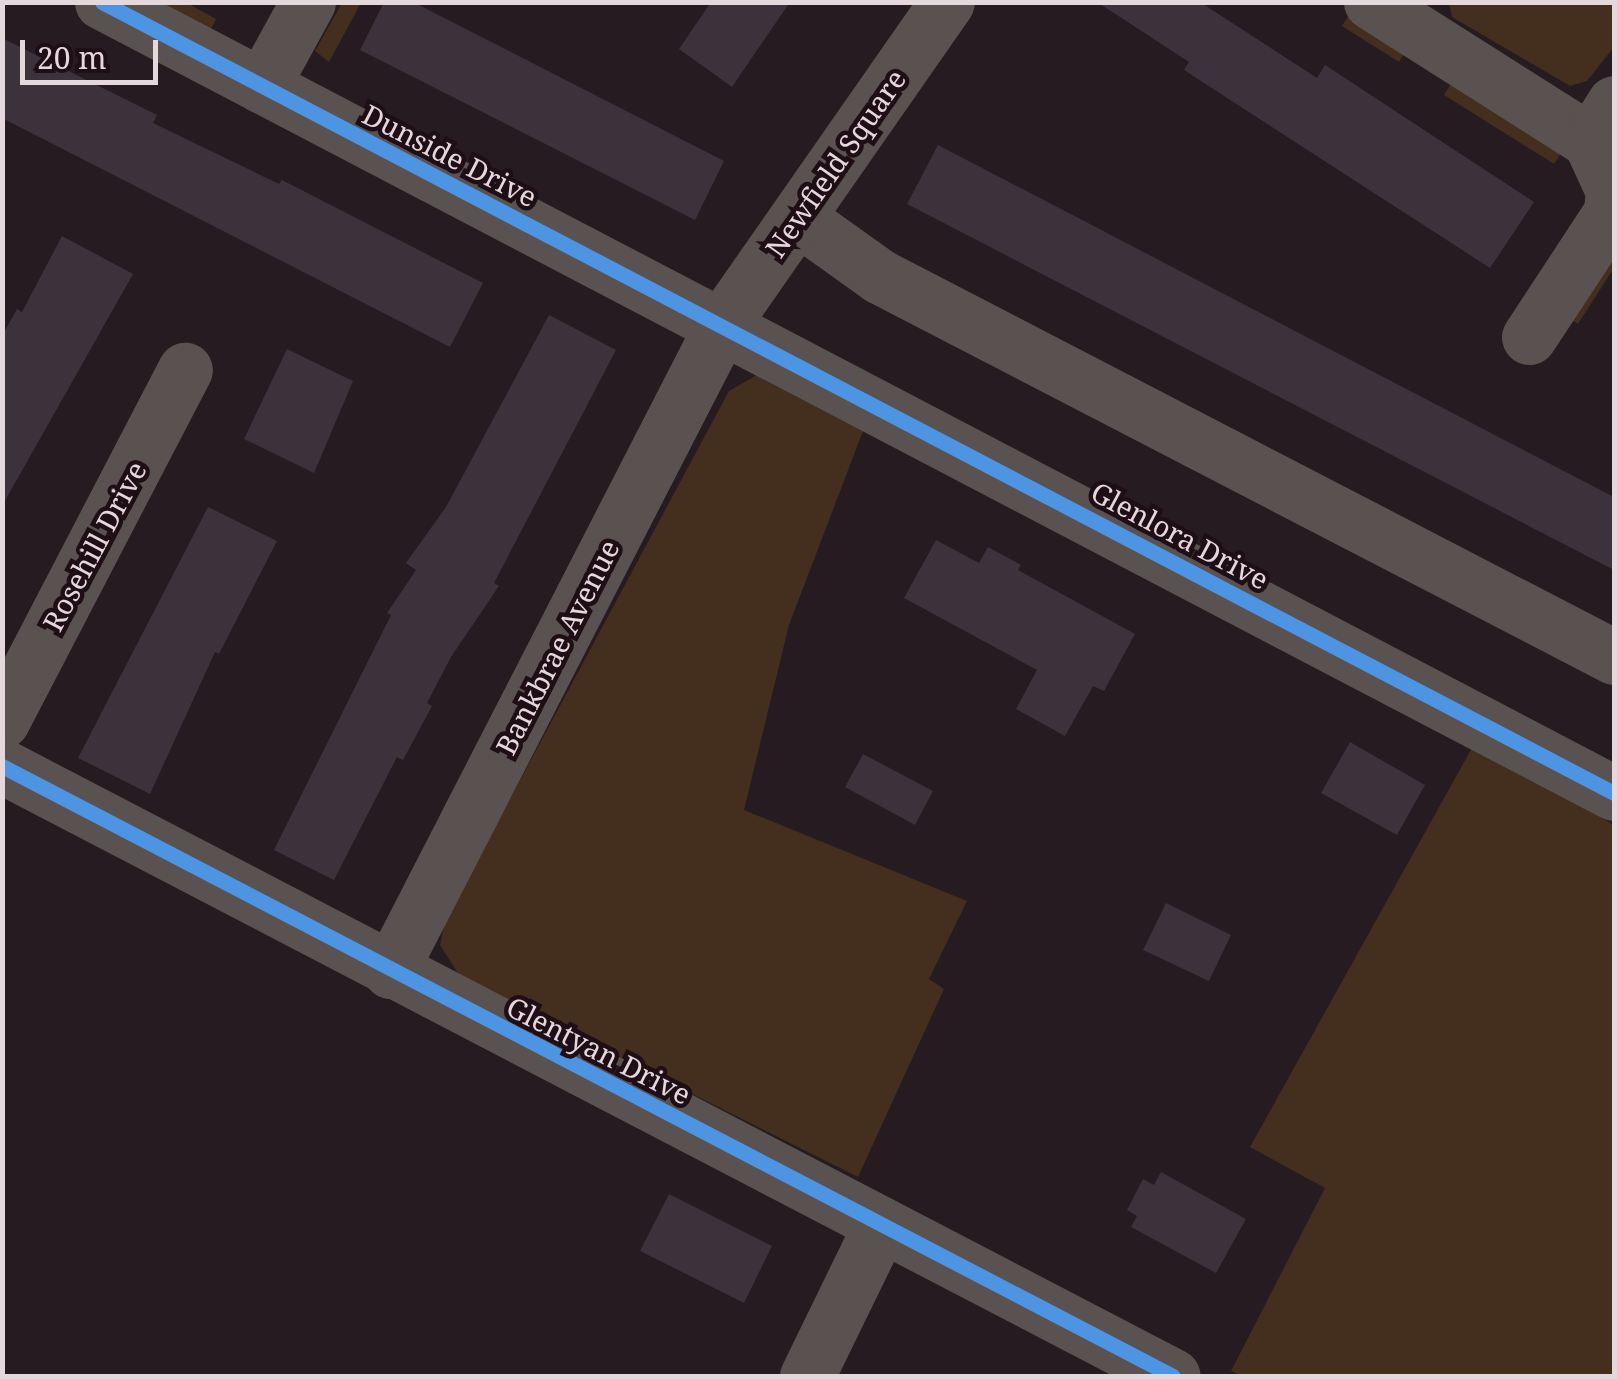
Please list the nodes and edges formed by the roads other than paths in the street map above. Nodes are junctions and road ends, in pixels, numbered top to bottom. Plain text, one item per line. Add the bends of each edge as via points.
1 (102, 2) edge
2 (308, 2) edge
3 (946, 2) edge
4 (1370, 2) edge
5 (262, 86) junction
6 (1602, 122) edge
7 (798, 218) junction
8 (723, 323) junction
9 (1529, 337) dead end
10 (185, 370) dead end
11 (1614, 657) edge
12 (2, 721) edge
13 (2, 766) edge
14 (1614, 792) edge
15 (390, 972) junction
16 (880, 1224) junction
17 (807, 1376) edge
18 (1173, 1376) edge

1 - 5 street, Dunside Drive
2 - 5 street
3 - 7 street, Newfield Square
4 - 6 street
5 - 8 street, Dunside Drive
6 - 9 street via 1611,212
7 - 8 street, Newfield Square
7 - 11 street via 879,276
8 - 14 street, Glenlora Drive
8 - 15 street, Bankbrae Avenue
10 - 12 street, Rosehill Drive
13 - 15 street, Glentyan Drive
15 - 16 street, Glentyan Drive
16 - 17 street
16 - 18 street, Glentyan Drive

